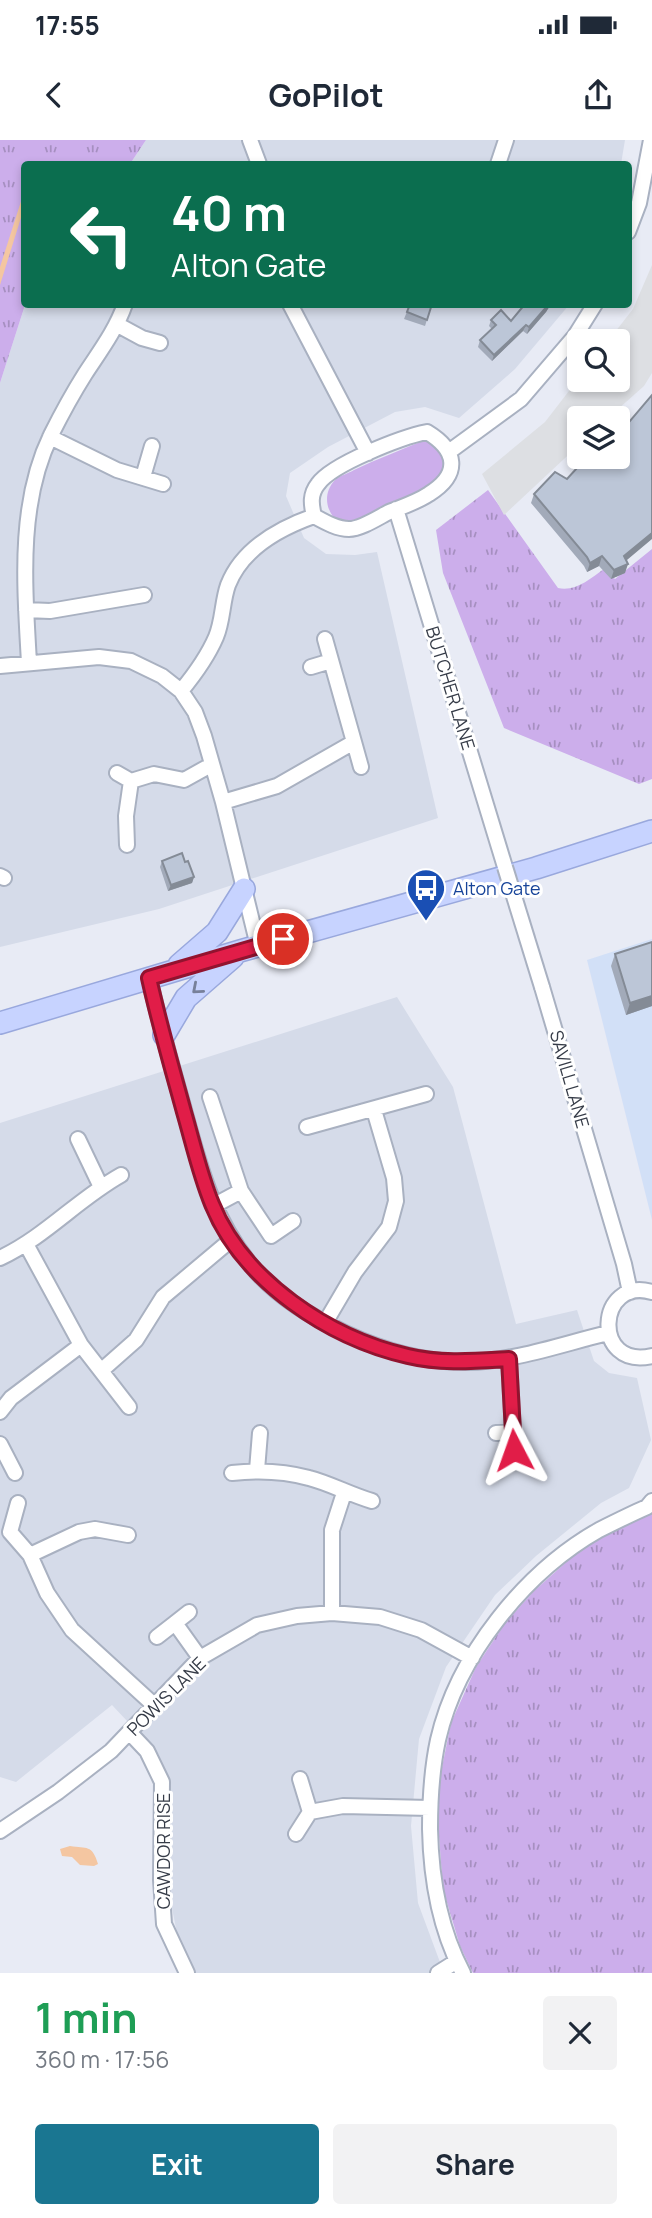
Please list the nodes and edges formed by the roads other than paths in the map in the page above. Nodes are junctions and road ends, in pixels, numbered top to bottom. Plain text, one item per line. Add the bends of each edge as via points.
1 (250, 140) edge
2 (506, 140) edge
3 (651, 140) edge
4 (258, 161) edge
5 (499, 161) edge
6 (632, 221) edge
7 (124, 308) edge
8 (292, 308) edge
9 (592, 308) edge
10 (118, 325) junction
11 (160, 344) dead end
12 (50, 437) junction
13 (152, 446) dead end
14 (450, 451) junction
15 (368, 453) junction
16 (144, 477) junction
17 (163, 484) dead end
18 (396, 509) junction
19 (314, 516) junction
20 (144, 595) dead end
21 (26, 610) junction
22 (325, 639) dead end
23 (331, 661) junction
24 (29, 663) junction
25 (0, 666) edge
26 (311, 667) dead end
27 (181, 691) junction
28 (354, 742) junction
29 (211, 765) junction
30 (361, 766) dead end
31 (117, 773) dead end
32 (131, 781) junction
33 (223, 802) junction
34 (652, 831) edge
35 (127, 845) dead end
36 (505, 867) joint
37 (244, 889) junction
38 (249, 949) junction
39 (172, 971) junction
40 (149, 978) junction
41 (0, 1023) edge
42 (164, 1035) junction
43 (426, 1094) dead end
44 (210, 1097) dead end
45 (374, 1110) junction
46 (307, 1128) dead end
47 (78, 1139) dead end
48 (121, 1175) dead end
49 (101, 1187) junction
50 (241, 1191) junction
51 (213, 1206) junction
52 (293, 1221) dead end
53 (232, 1239) junction
54 (26, 1244) junction
55 (1, 1255) edge
56 (630, 1292) junction
57 (652, 1292) edge
58 (325, 1323) junction
59 (608, 1333) junction
60 (81, 1346) junction
61 (509, 1359) junction
62 (651, 1360) edge
63 (102, 1370) junction
64 (129, 1407) dead end
65 (0, 1412) edge
66 (513, 1432) junction
67 (260, 1433) dead end
68 (496, 1433) dead end
69 (0, 1444) edge
70 (514, 1450) dead end
71 (257, 1470) junction
72 (15, 1473) dead end
73 (232, 1473) dead end
74 (344, 1493) junction
75 (372, 1501) dead end
76 (652, 1502) edge
77 (18, 1503) dead end
78 (128, 1535) dead end
79 (5, 1536) edge
80 (30, 1555) junction
81 (189, 1612) dead end
82 (332, 1613) junction
83 (175, 1623) junction
84 (157, 1637) dead end
85 (200, 1658) junction
86 (472, 1658) junction
87 (155, 1706) junction
88 (130, 1733) junction
89 (300, 1779) dead end
90 (430, 1808) junction
91 (310, 1812) junction
92 (0, 1831) edge
93 (296, 1834) dead end
94 (460, 1967) edge
95 (187, 1973) edge
96 (438, 1973) edge

1 - 4 street
2 - 5 street
3 - 6 street
7 - 10 street
8 - 15 street
9 - 14 street via 575,336 521,399
10 - 11 street
10 - 12 street
12 - 16 street via 117,470
12 - 21 street via 33,486
13 - 16 street
14 - 15 street via 427,432
14 - 18 street via 452,463 445,480 430,494
15 - 19 street via 318,483 311,497
16 - 17 street
18 - 19 street via 352,530
18 - 36 street, BUTCHER LANE
19 - 27 street via 269,537 244,559 229,584 217,634 204,662
20 - 21 street via 50,611
21 - 24 street
22 - 23 street
23 - 26 street
23 - 28 street
24 - 25 street
24 - 27 street via 99,657 131,661
27 - 29 street via 195,712
28 - 30 street
28 - 33 street via 277,786
29 - 32 street via 184,780 154,774
29 - 33 street
31 - 32 street
32 - 35 street
33 - 37 street
34 - 38 street
36 - 56 street, SAVILL LANE, bridge
37 - 38 street
37 - 39 street via 217,932
38 - 39 street
38 -> 42 street via 186,998
39 - 40 street
40 - 41 street
40 - 42 street
42 - 51 street
43 - 45 street
44 - 50 street
45 - 46 street
45 - 58 street via 397,1201 389,1227
47 - 49 street
48 - 49 street
49 - 54 street
50 - 51 street
50 - 52 street via 271,1236
51 - 53 street
53 - 58 street via 285,1299
53 - 63 street via 163,1297 136,1340
54 - 55 street
54 - 60 street
56 - 57 street
56 - 59 street via 614,1304
58 - 61 street via 410,1357 467,1362
59 - 61 street
59 - 62 street via 629,1356
60 - 63 street
60 - 65 street
61 - 66 street
63 - 64 street
66 - 68 street
66 - 70 street
67 - 71 street
69 - 72 street
71 - 73 street
71 - 74 street via 310,1478
74 - 75 street
74 - 82 street via 332,1530
76 - 86 street via 598,1531 538,1576 509,1606
77 - 79 street
78 - 80 street via 95,1529 79,1532
79 - 80 street
80 - 87 street via 72,1630
81 - 83 street
82 - 85 street, POWIS LANE via 257,1625
82 - 86 street, POWIS LANE via 380,1617 421,1630
83 - 84 street
83 - 85 street
85 - 87 street, POWIS LANE
86 - 90 street via 438,1740
87 - 88 street, POWIS LANE
88 - 92 street, POWIS LANE via 58,1793
88 - 95 street, CAWDOR RISE via 147,1751 162,1782 164,1924
89 - 91 street
90 - 91 street via 343,1806
90 - 94 street via 430,1854 437,1899
91 - 93 street
94 - 96 street

